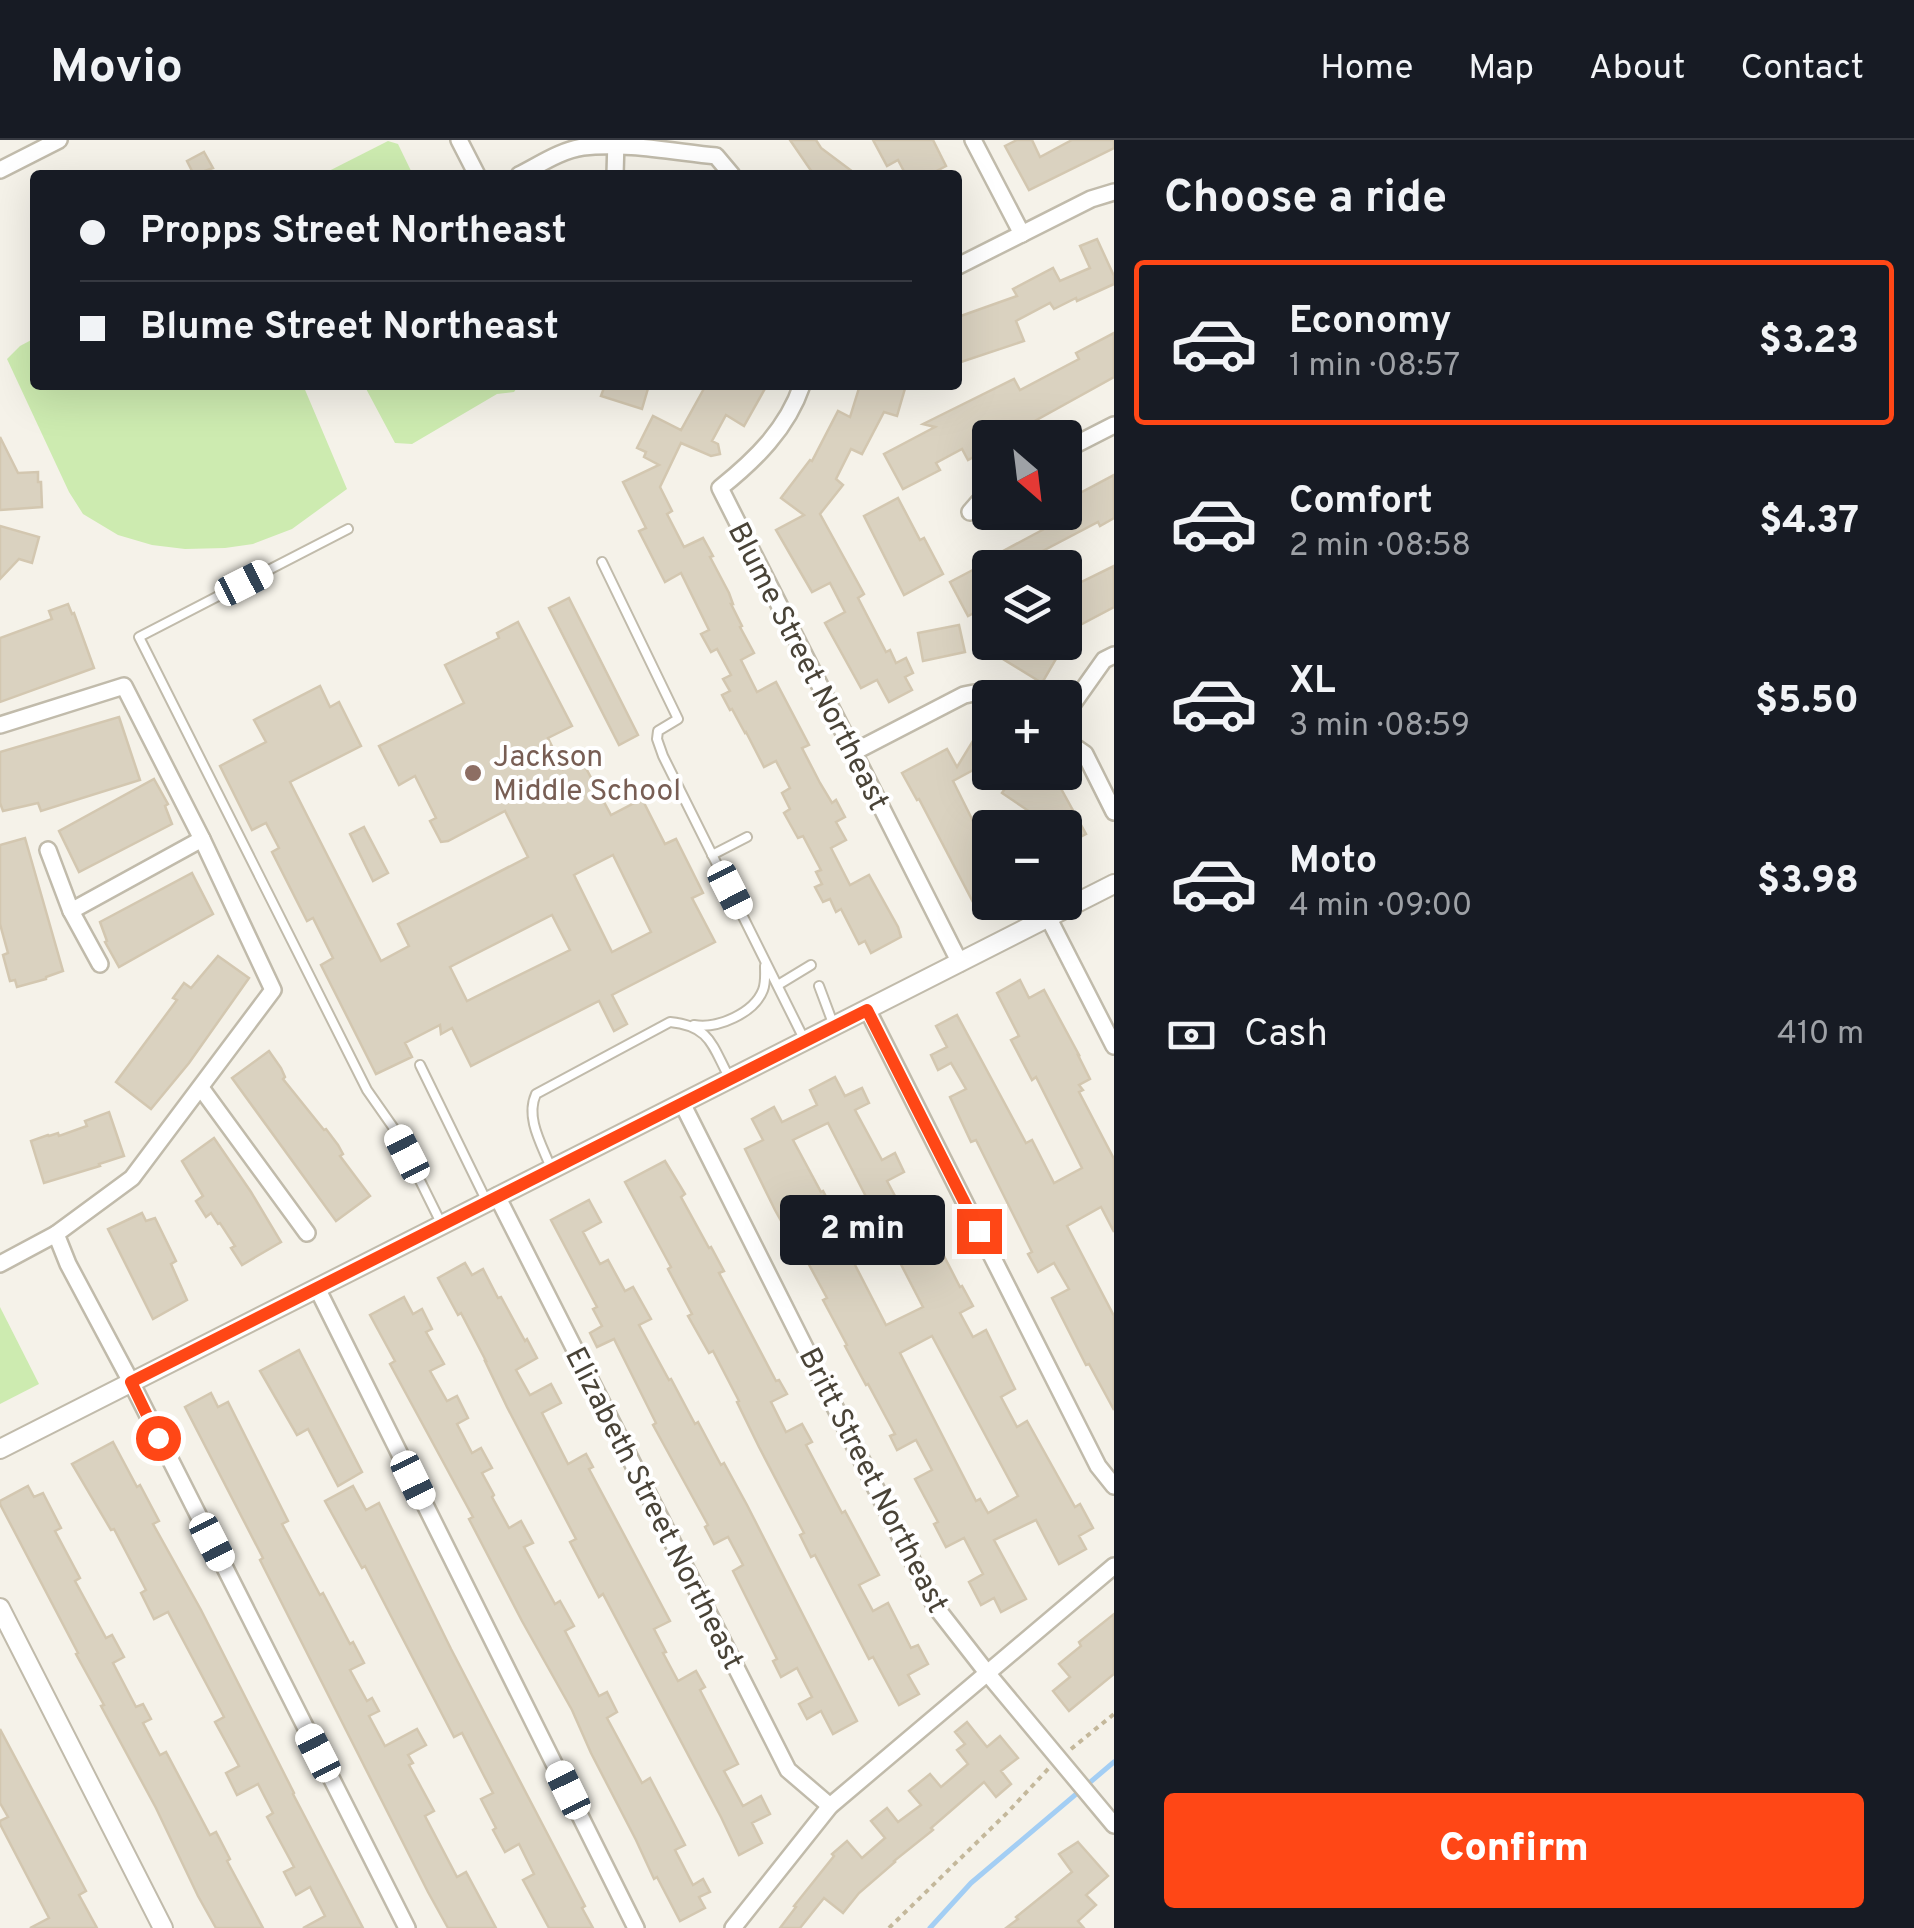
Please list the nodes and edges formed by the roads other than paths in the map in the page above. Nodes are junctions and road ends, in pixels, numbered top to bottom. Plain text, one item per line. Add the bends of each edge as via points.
1 (58, 140) edge
2 (459, 140) edge
3 (973, 140) edge
4 (616, 144) edge
5 (2, 165) edge
6 (474, 170) edge
7 (529, 170) edge
8 (615, 170) edge
9 (728, 170) edge
10 (1114, 192) edge
11 (1022, 234) junction
12 (962, 264) edge
13 (800, 390) edge
14 (1114, 426) edge
15 (1082, 442) edge
16 (972, 510) edge
17 (970, 512) dead end
18 (348, 529) dead end
19 (602, 562) dead end
20 (1114, 655) edge
21 (1082, 691) edge
22 (972, 693) edge
23 (0, 725) edge
24 (852, 752) junction
25 (1082, 752) edge
26 (1114, 812) edge
27 (747, 837) dead end
28 (202, 839) junction
29 (48, 850) dead end
30 (712, 854) junction
31 (1114, 884) edge
32 (1082, 900) edge
33 (71, 912) junction
34 (1042, 920) edge
35 (1050, 920) edge
36 (766, 961) junction
37 (960, 962) junction
38 (100, 964) dead end
39 (810, 965) dead end
40 (778, 985) junction
41 (818, 986) dead end
42 (867, 1010) junction
43 (689, 1024) junction
44 (834, 1026) junction
45 (805, 1041) junction
46 (1114, 1046) edge
47 (420, 1065) dead end
48 (730, 1079) junction
49 (201, 1088) junction
50 (682, 1104) junction
51 (552, 1169) junction
52 (492, 1199) junction
53 (442, 1224) junction
54 (56, 1234) junction
55 (308, 1234) dead end
56 (0, 1264) edge
57 (318, 1288) junction
58 (131, 1382) junction
59 (0, 1449) edge
60 (1114, 1486) edge
61 (1114, 1566) edge
62 (0, 1608) edge
63 (988, 1674) junction
64 (830, 1806) junction
65 (1114, 1825) edge
66 (163, 1928) edge
67 (407, 1928) edge
68 (636, 1928) edge
69 (732, 1928) edge

1 - 5 street
2 - 6 street
3 - 11 street
4 - 7 street via 580,148
4 - 8 street
4 - 9 street via 716,156
10 - 11 street
11 - 12 street
13 - 24 street, Blume Street Northeast via 756,458 720,488
14 - 15 street
16 - 17 street
18 - 53 lane via 139,637 367,1090
19 - 30 lane via 678,719 658,731 657,739
20 - 21 street
22 - 24 street
23 - 28 street via 124,686
24 - 37 street, Blume Street Northeast
25 - 26 street
27 - 30 lane
28 - 33 street
28 - 49 street via 273,990
29 - 33 street
30 - 36 lane
31 - 32 street
33 - 38 street
34 - 37 street
35 - 46 street
36 - 40 lane
36 - 43 lane via 763,989 750,1006 715,1024
37 - 42 street
39 - 40 lane
40 - 45 lane
41 - 44 lane
42 - 44 street
42 - 60 street
43 - 48 lane via 707,1035
43 - 51 lane via 670,1022 536,1094 535,1128
44 - 45 street
45 - 48 street
47 - 52 lane
48 - 50 street
49 - 54 street via 132,1178
49 - 55 street
50 - 51 street
50 - 63 street, Britt Street Northeast via 935,1606
51 - 52 street
52 - 53 street
52 - 64 street, Elizabeth Street Northeast via 788,1770
53 - 57 street
54 - 56 street
54 - 58 street
57 - 58 street
57 - 68 street
58 - 59 street
58 - 67 street
61 - 63 street
62 - 66 street
63 - 64 street
63 - 65 street, Britt Street Northeast
64 - 69 street

